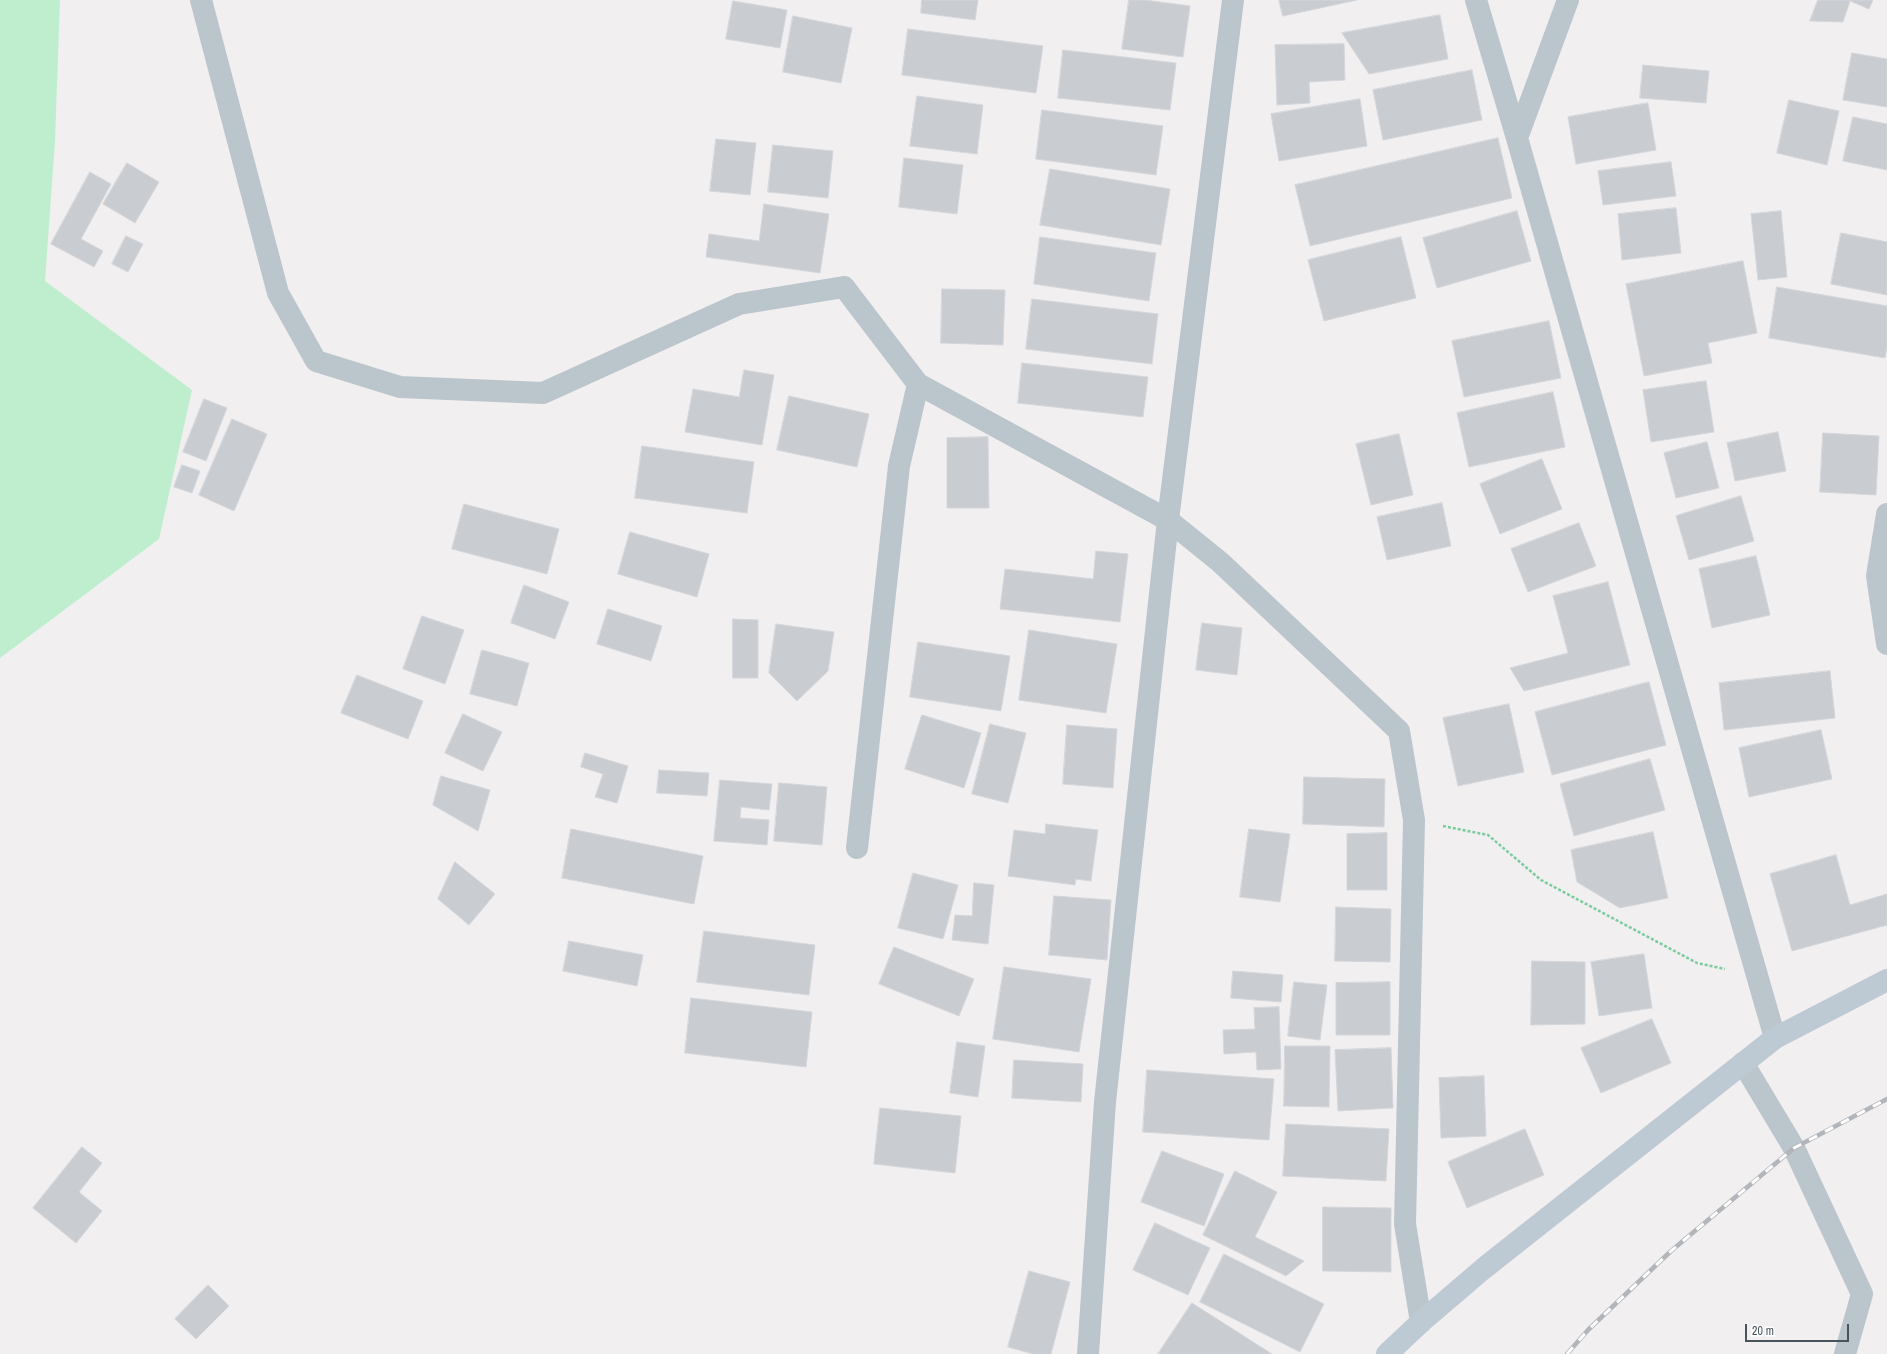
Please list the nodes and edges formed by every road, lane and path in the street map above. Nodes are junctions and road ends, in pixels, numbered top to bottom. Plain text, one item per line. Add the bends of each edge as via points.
1 (201, 0) edge
2 (1233, 0) edge
3 (1476, 0) edge
4 (1568, 0) edge
5 (1517, 138) junction
6 (918, 384) junction
7 (1887, 514) edge
8 (1168, 520) junction
9 (1887, 644) edge
10 (1414, 820) junction
11 (857, 848) dead end
12 (1757, 975) junction
13 (1887, 980) edge
14 (1775, 1038) junction
15 (1743, 1063) junction
16 (1421, 1322) junction
17 (1088, 1354) edge
18 (1387, 1354) edge
19 (1844, 1354) edge

1 - 6 street via 278,293 316,360 400,387 543,393 739,304 844,287
2 - 8 street
3 - 5 street
4 - 5 street
5 - 12 street
6 - 8 street
6 - 11 street via 899,466
7 - 9 street via 1877,576
8 - 10 street via 1220,562 1399,731
8 - 17 street via 1105,1102
10 - 12 path via 1488,834 1541,880 1697,963
10 - 16 street via 1405,1224
12 - 14 street
13 - 14 main road
14 - 15 main road
15 - 16 main road via 1483,1269
15 - 19 street via 1794,1148 1862,1294
16 - 18 main road

